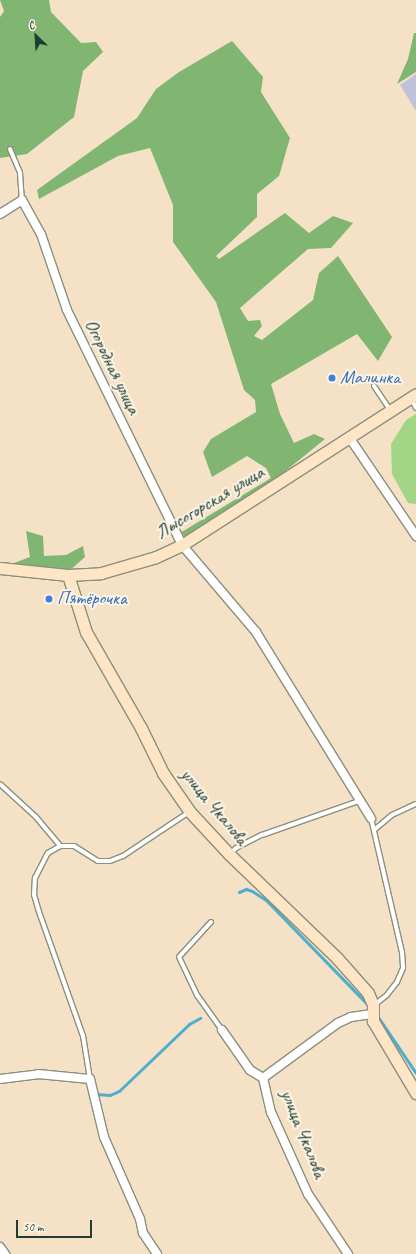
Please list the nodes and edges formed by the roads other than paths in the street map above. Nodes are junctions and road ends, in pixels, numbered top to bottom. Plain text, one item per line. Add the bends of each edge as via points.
1 (10, 149) dead end
2 (22, 200) junction
3 (0, 214) edge
4 (374, 386) dead end
5 (414, 396) edge
6 (416, 408) edge
7 (390, 411) junction
8 (350, 437) junction
9 (416, 536) edge
10 (182, 545) junction
11 (0, 568) edge
12 (68, 575) junction
13 (0, 784) edge
14 (359, 801) junction
15 (416, 804) edge
16 (190, 812) junction
17 (371, 818) joint
18 (374, 830) junction
19 (60, 846) junction
20 (229, 854) junction
21 (211, 922) dead end
22 (373, 1010) junction
23 (222, 1030) joint
24 (263, 1078) junction
25 (0, 1079) edge
26 (90, 1079) junction
27 (416, 1093) edge
28 (0, 1247) edge
29 (5, 1254) edge
30 (157, 1254) edge
31 (348, 1254) edge

1 - 2 lane via 20,173
2 - 3 street
2 - 10 street, Огородная улица via 41,234 67,310
4 - 7 lane
5 - 6 lane
5 - 7 street, Лысогорская улица
7 - 8 street, Лысогорская улица
8 - 9 street
8 - 10 street, Лысогорская улица
10 - 12 street, Лысогорская улица via 126,567 101,573
10 - 14 street, Огородная улица via 256,632 331,750
11 - 12 street, Лысогорская улица
12 - 16 street, улица Чкалова via 86,632 163,773
13 - 19 lane via 36,817
14 - 17 street, Огородная улица
14 - 20 lane via 262,835
15 - 18 lane via 392,815
16 - 19 lane via 123,856 110,861 98,861 74,846
16 - 20 street, улица Чкалова
17 - 18 lane
18 - 22 lane via 402,952 403,968 397,982
19 - 26 lane via 48,853 42,864 35,878 34,895 83,1036
20 - 22 street, улица Чкалова via 337,958 368,993
21 - 23 lane via 179,956 197,995
22 - 24 street via 338,1023
22 - 27 street, улица Чкалова via 377,1028
23 - 24 street, улица Чкалова via 250,1070
24 - 31 street, улица Чкалова via 271,1112 308,1194
25 - 26 street via 38,1074
26 - 30 street via 104,1137 144,1233
28 - 29 street

